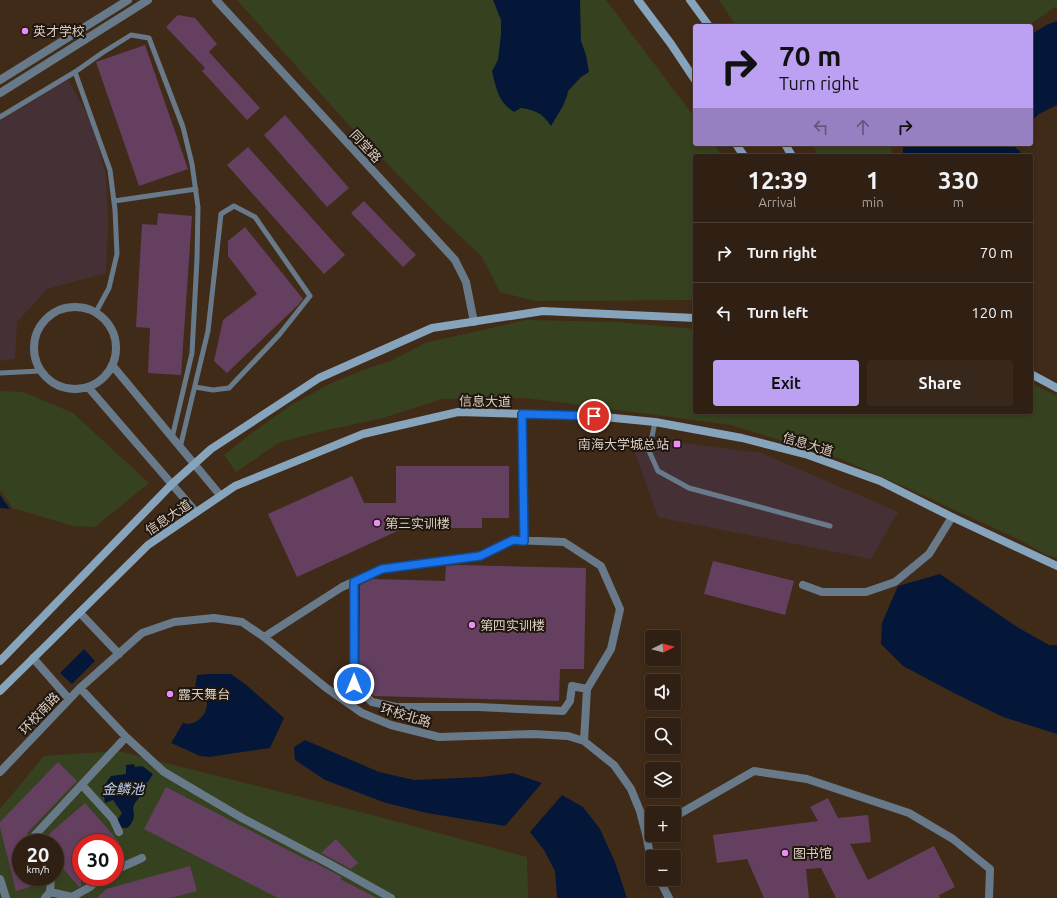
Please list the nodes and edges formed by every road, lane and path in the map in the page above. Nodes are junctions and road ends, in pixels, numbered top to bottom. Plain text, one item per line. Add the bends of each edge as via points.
1 (128, 0) edge
2 (148, 0) edge
3 (216, 0) edge
4 (638, 0) edge
5 (690, 0) edge
6 (708, 24) edge
7 (75, 72) junction
8 (693, 77) edge
9 (0, 80) edge
10 (0, 93) edge
11 (0, 117) edge
12 (196, 189) junction
13 (114, 201) junction
14 (96, 312) junction
15 (693, 318) edge
16 (474, 322) junction
17 (112, 365) junction
18 (40, 371) junction
19 (0, 373) edge
20 (1033, 375) edge
21 (88, 387) junction
22 (195, 387) junction
23 (1057, 388) edge
24 (522, 414) junction
25 (655, 422) junction
26 (172, 438) junction
27 (180, 448) junction
28 (194, 464) junction
29 (172, 484) junction
30 (220, 495) junction
31 (196, 512) junction
32 (952, 517) junction
33 (830, 526) dead end
34 (524, 541) junction
35 (1057, 566) edge
36 (354, 582) junction
37 (803, 585) dead end
38 (80, 613) junction
39 (264, 637) junction
40 (118, 654) junction
41 (33, 658) junction
42 (0, 661) edge
43 (80, 688) junction
44 (587, 688) junction
45 (0, 691) edge
46 (69, 699) junction
47 (126, 737) junction
48 (584, 741) junction
49 (0, 772) edge
50 (82, 785) junction
51 (681, 813) edge
52 (645, 823) edge
53 (119, 832) dead end
54 (36, 834) edge
55 (142, 858) dead end
56 (124, 866) edge
57 (0, 879) edge
58 (91, 886) edge
59 (663, 886) edge
60 (48, 895) edge
61 (6, 898) edge
62 (391, 898) edge
63 (669, 898) edge
64 (989, 898) edge

1 - 9 street
2 - 10 street
3 - 16 street, 同堂路 via 455,260 466,282
4 - 8 main road
5 - 6 main road
7 - 11 lane
7 - 12 lane via 131,35 149,38 183,127
7 - 13 lane via 110,170
12 - 13 lane
12 - 26 lane via 197,259 192,353
13 - 14 lane via 117,254 109,288
14 - 17 street via 113,331 116,345
14 - 18 street via 79,306 65,307 46,318 37,330 34,343 34,358
15 - 16 main road, 信息大道 via 543,311
16 - 28 main road, 信息大道 via 432,328 319,378 211,449
17 - 21 street via 100,380
17 - 26 street
18 - 19 lane
18 - 21 street via 59,386 73,389
20 - 23 main road
21 - 29 street
22 - 22 lane via 208,331 221,214 234,206 255,217 310,296 279,335 229,388 213,390
22 - 27 lane
24 - 25 main road, 信息大道 via 594,416
24 - 30 main road, 信息大道 via 458,412 363,434 235,486
24 - 34 street
25 - 32 main road, 信息大道 via 742,438 808,455 880,481
25 - 33 lane via 649,451 658,472 689,488
26 - 27 street
27 - 28 street
28 - 29 main road, 信息大道
28 - 30 street
29 - 31 street
29 - 42 main road, 信息大道
30 - 31 main road, 信息大道
31 - 38 main road, 信息大道 via 148,545
32 - 35 main road, 信息大道
32 - 37 street via 929,554 895,582 866,592 822,592
34 - 36 street via 513,540 480,556 382,569
34 - 44 street via 564,542 601,566 620,609 611,649
36 - 39 street
36 - 44 street via 354,684 372,702 396,707 563,711 570,701 572,686
38 - 40 street
38 - 41 main road, 信息大道
39 - 40 street, 环校北路 via 242,622 214,618 174,622 142,633
39 - 48 street, 环校北路 via 325,688 362,713 391,725 439,737 533,734 568,736
40 - 43 street, 环校北路
41 - 45 main road, 信息大道
41 - 46 street
43 - 46 street, 环校南路
43 - 47 street
44 - 48 street
46 - 49 street, 环校南路
47 - 50 street
47 - 62 street via 164,772 242,818
48 - 52 street, 环校北路 via 614,765 631,789
50 - 53 street via 113,819
50 - 54 street
51 - 64 street via 754,771 807,779 910,813 953,839 990,869
55 - 56 street
57 - 61 street
58 - 60 street via 72,896
59 - 63 street

